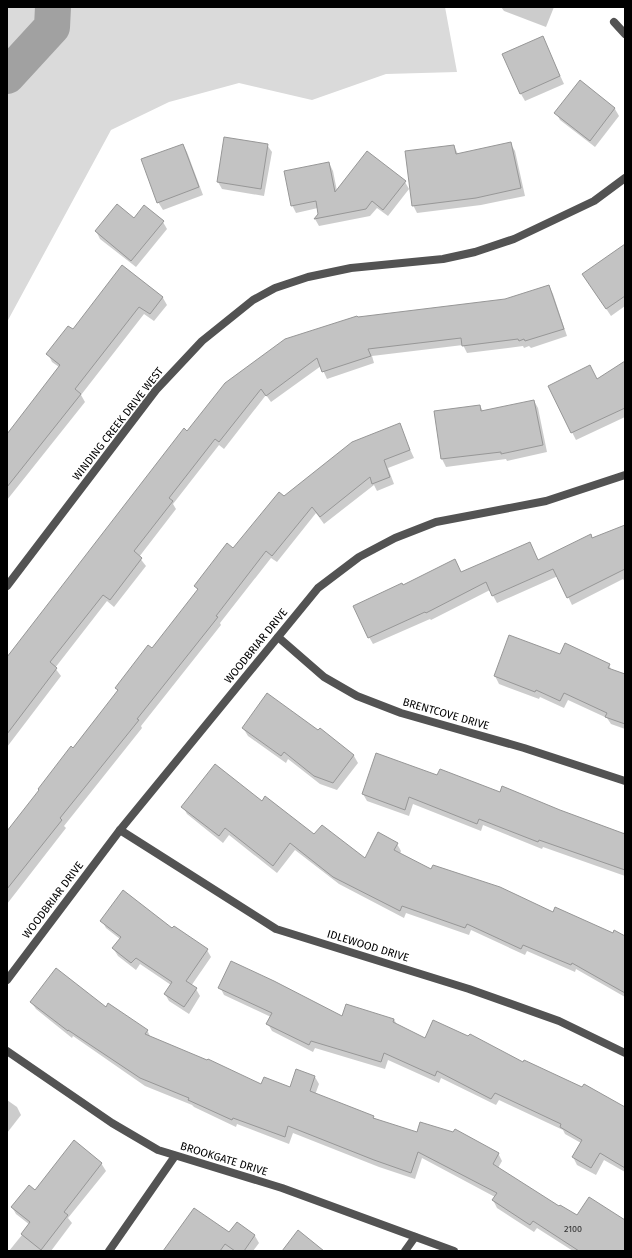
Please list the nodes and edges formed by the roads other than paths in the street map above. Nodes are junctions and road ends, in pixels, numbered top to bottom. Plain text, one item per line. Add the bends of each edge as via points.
1 (614, 22) dead end
2 (625, 34) edge
3 (625, 178) edge
4 (625, 475) edge
5 (7, 586) edge
6 (278, 637) junction
7 (625, 781) edge
8 (120, 830) junction
9 (7, 980) edge
10 (7, 1051) edge
11 (625, 1053) edge
12 (175, 1156) junction
13 (415, 1237) junction
14 (109, 1251) edge
15 (405, 1251) edge
16 (454, 1251) edge

1 - 2 street
3 - 5 street, WINDING CREEK DRIVE WEST via 594,201 514,239 475,252 443,259 351,268 308,277 275,288 253,300 202,341 156,390
4 - 6 street, WOODBRIAR DRIVE via 546,501 436,522 395,538 359,557 318,588
6 - 7 street, BRENTCOVE DRIVE via 324,677 357,696 401,713 524,748
6 - 8 street, WOODBRIAR DRIVE
8 - 9 street, WOODBRIAR DRIVE
8 - 11 street, IDLEWOOD DRIVE via 276,929 469,989 559,1021
10 - 12 street, BROOKGATE DRIVE via 112,1122 158,1150
12 - 13 street, BROOKGATE DRIVE via 282,1188
12 - 14 street
13 - 15 street
13 - 16 street, BROOKGATE DRIVE

